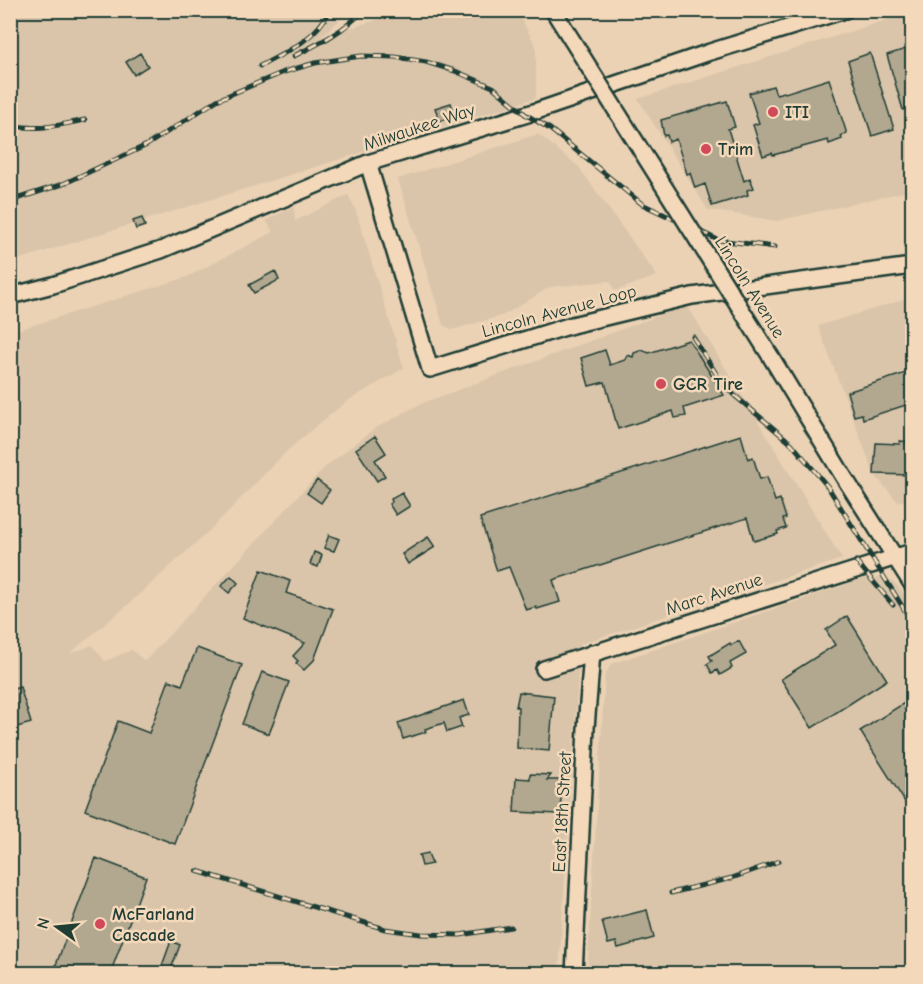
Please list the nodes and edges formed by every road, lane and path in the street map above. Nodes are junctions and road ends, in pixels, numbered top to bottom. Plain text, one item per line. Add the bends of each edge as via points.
1 (553, 10) edge
2 (844, 10) edge
3 (368, 163) junction
4 (912, 266) edge
5 (10, 296) edge
6 (912, 552) edge
7 (895, 557) junction
8 (912, 584) edge
9 (592, 653) junction
10 (544, 669) dead end
11 (574, 974) edge

1 - 7 street, Lincoln Avenue, bridge
2 - 3 street, Milwaukee Way
3 - 4 street, Lincoln Avenue Loop via 430,369 572,325 692,296
3 - 5 street, Milwaukee Way via 161,250
6 - 7 street
7 - 8 street, Lincoln Avenue
7 - 9 street, Marc Avenue
9 - 10 street, Marc Avenue
9 - 11 street, East 18th Street

